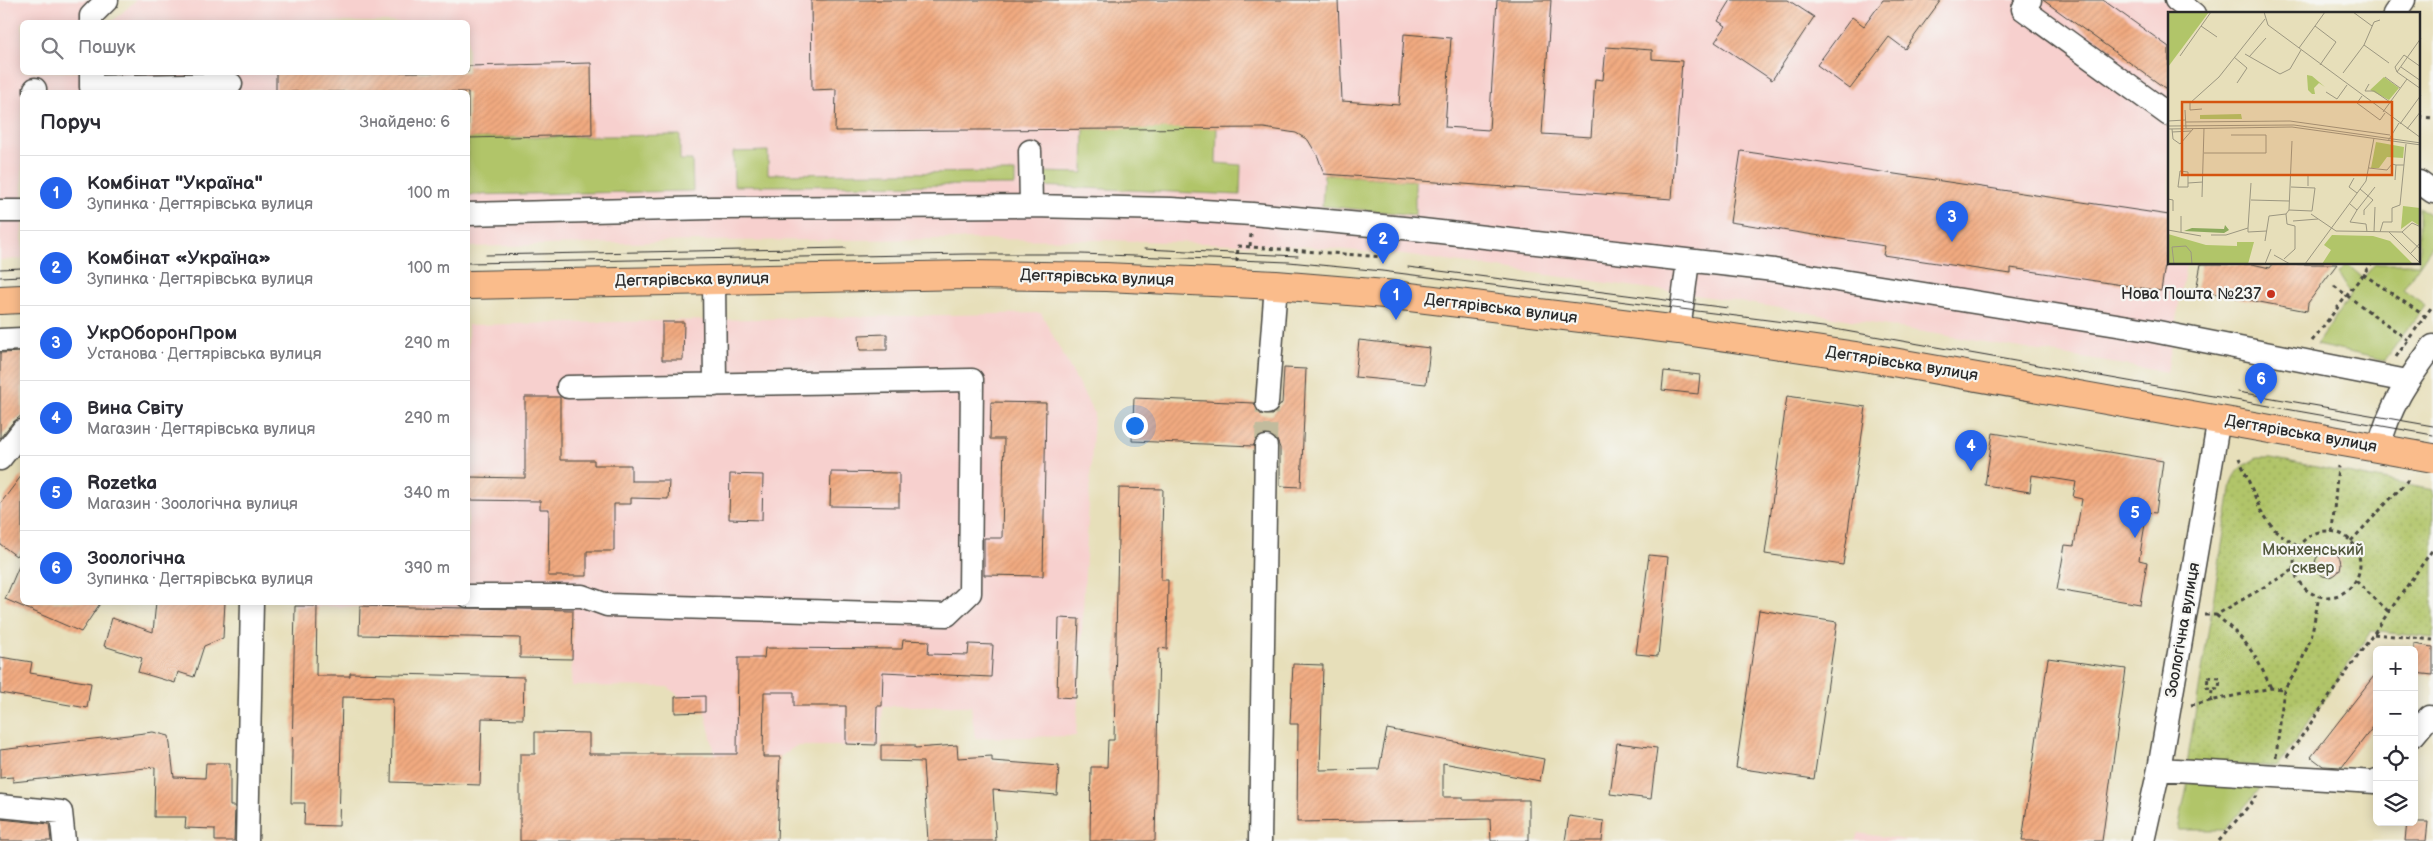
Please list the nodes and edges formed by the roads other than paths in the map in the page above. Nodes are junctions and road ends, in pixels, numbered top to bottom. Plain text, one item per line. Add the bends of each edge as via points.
1 (108, 0) edge
2 (2030, 0) edge
3 (2176, 0) edge
4 (2191, 12) edge
5 (91, 19) edge
6 (91, 75) edge
7 (231, 84) dead end
8 (2168, 114) edge
9 (1030, 150) dead end
10 (2420, 183) edge
11 (2433, 192) edge
12 (1031, 206) junction
13 (0, 211) edge
14 (20, 211) edge
15 (470, 214) edge
16 (1688, 261) junction
17 (714, 279) junction
18 (470, 285) edge
19 (1276, 285) junction
20 (0, 300) edge
21 (20, 300) edge
22 (1679, 330) junction
23 (0, 340) edge
24 (20, 340) edge
25 (2433, 346) edge
26 (2407, 381) junction
27 (715, 385) junction
28 (568, 387) dead end
29 (1267, 404) tunnel mouth
30 (2219, 419) junction
31 (20, 433) edge
32 (1266, 447) tunnel mouth
33 (2378, 448) junction
34 (2433, 458) edge
35 (0, 459) edge
36 (470, 596) edge
37 (252, 605) edge
38 (2433, 718) edge
39 (2418, 729) edge
40 (2159, 769) junction
41 (2376, 781) edge
42 (0, 806) edge
43 (64, 841) edge
44 (246, 841) edge
45 (1260, 841) edge
46 (2143, 841) edge

1 - 5 street
2 - 8 street via 2023,10
3 - 4 street
6 - 7 street via 91,88
9 - 12 street
10 - 11 street
12 - 15 street via 711,208
12 - 16 street via 1252,214
13 - 14 street
16 - 22 street
16 - 26 street via 1774,270 2148,330
17 - 18 main road, Дегтярівська вулиця
17 - 19 main road, Дегтярівська вулиця via 969,275
17 - 27 street
19 - 22 main road, Дегтярівська вулиця via 1386,294
19 - 29 street
20 - 21 main road
22 - 30 main road, Дегтярівська вулиця via 1876,359
23 - 24 street
25 - 26 street
26 - 33 street via 2387,418
27 - 28 street
27 - 36 street via 972,380 970,593 947,616 607,605 582,596
30 - 33 main road, Дегтярівська вулиця
30 - 40 street, Зоологічна вулиця
31 - 35 street
32 - 45 street
33 - 34 main road, Дегтярівська вулиця
37 - 44 street
38 - 39 street via 2428,717
40 - 41 street
40 - 46 street, Зоологічна вулиця
42 - 43 street via 62,812

